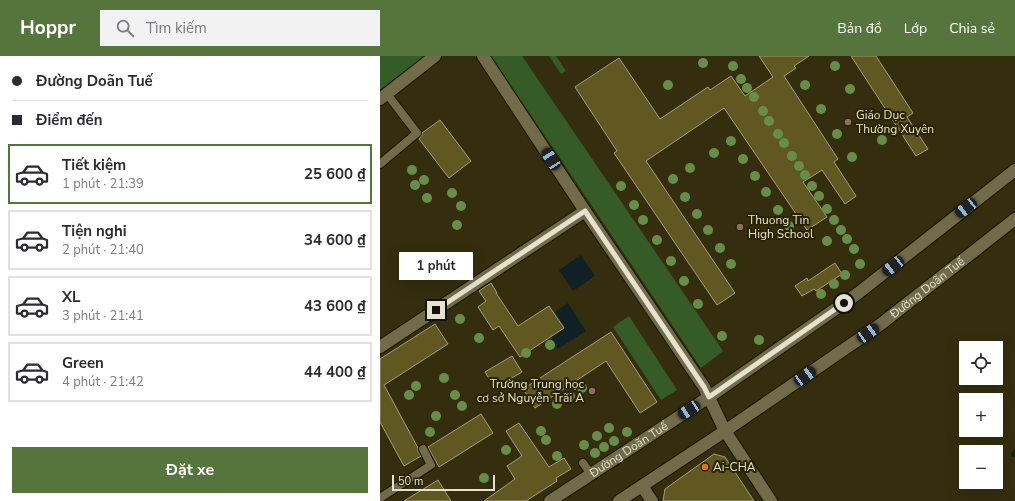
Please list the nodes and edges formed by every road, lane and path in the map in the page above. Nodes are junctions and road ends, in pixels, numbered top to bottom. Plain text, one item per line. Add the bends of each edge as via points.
1 (434, 56) edge
2 (483, 56) edge
3 (384, 96) edge
4 (380, 164) edge
5 (1015, 170) edge
6 (585, 211) junction
7 (1015, 219) edge
8 (380, 347) edge
9 (709, 397) junction
10 (725, 431) junction
11 (423, 449) dead end
12 (583, 464) dead end
13 (591, 474) junction
14 (642, 486) junction
15 (380, 498) edge
16 (550, 501) edge
17 (619, 501) edge
18 (652, 501) edge
19 (771, 501) edge

1 - 3 street
2 - 6 street
3 - 4 lane via 417,133
5 - 9 street, Đường Doãn Tuế via 857,294
6 - 8 street
6 - 9 street
7 - 10 street, Đường Doãn Tuế via 881,324
9 - 10 street
9 - 13 street, Đường Doãn Tuế
10 - 14 street, Đường Doãn Tuế
10 - 19 street
11 - 15 lane via 431,465
12 - 13 lane
13 - 16 street, Đường Doãn Tuế
14 - 17 street, Đường Doãn Tuế
14 - 18 street

